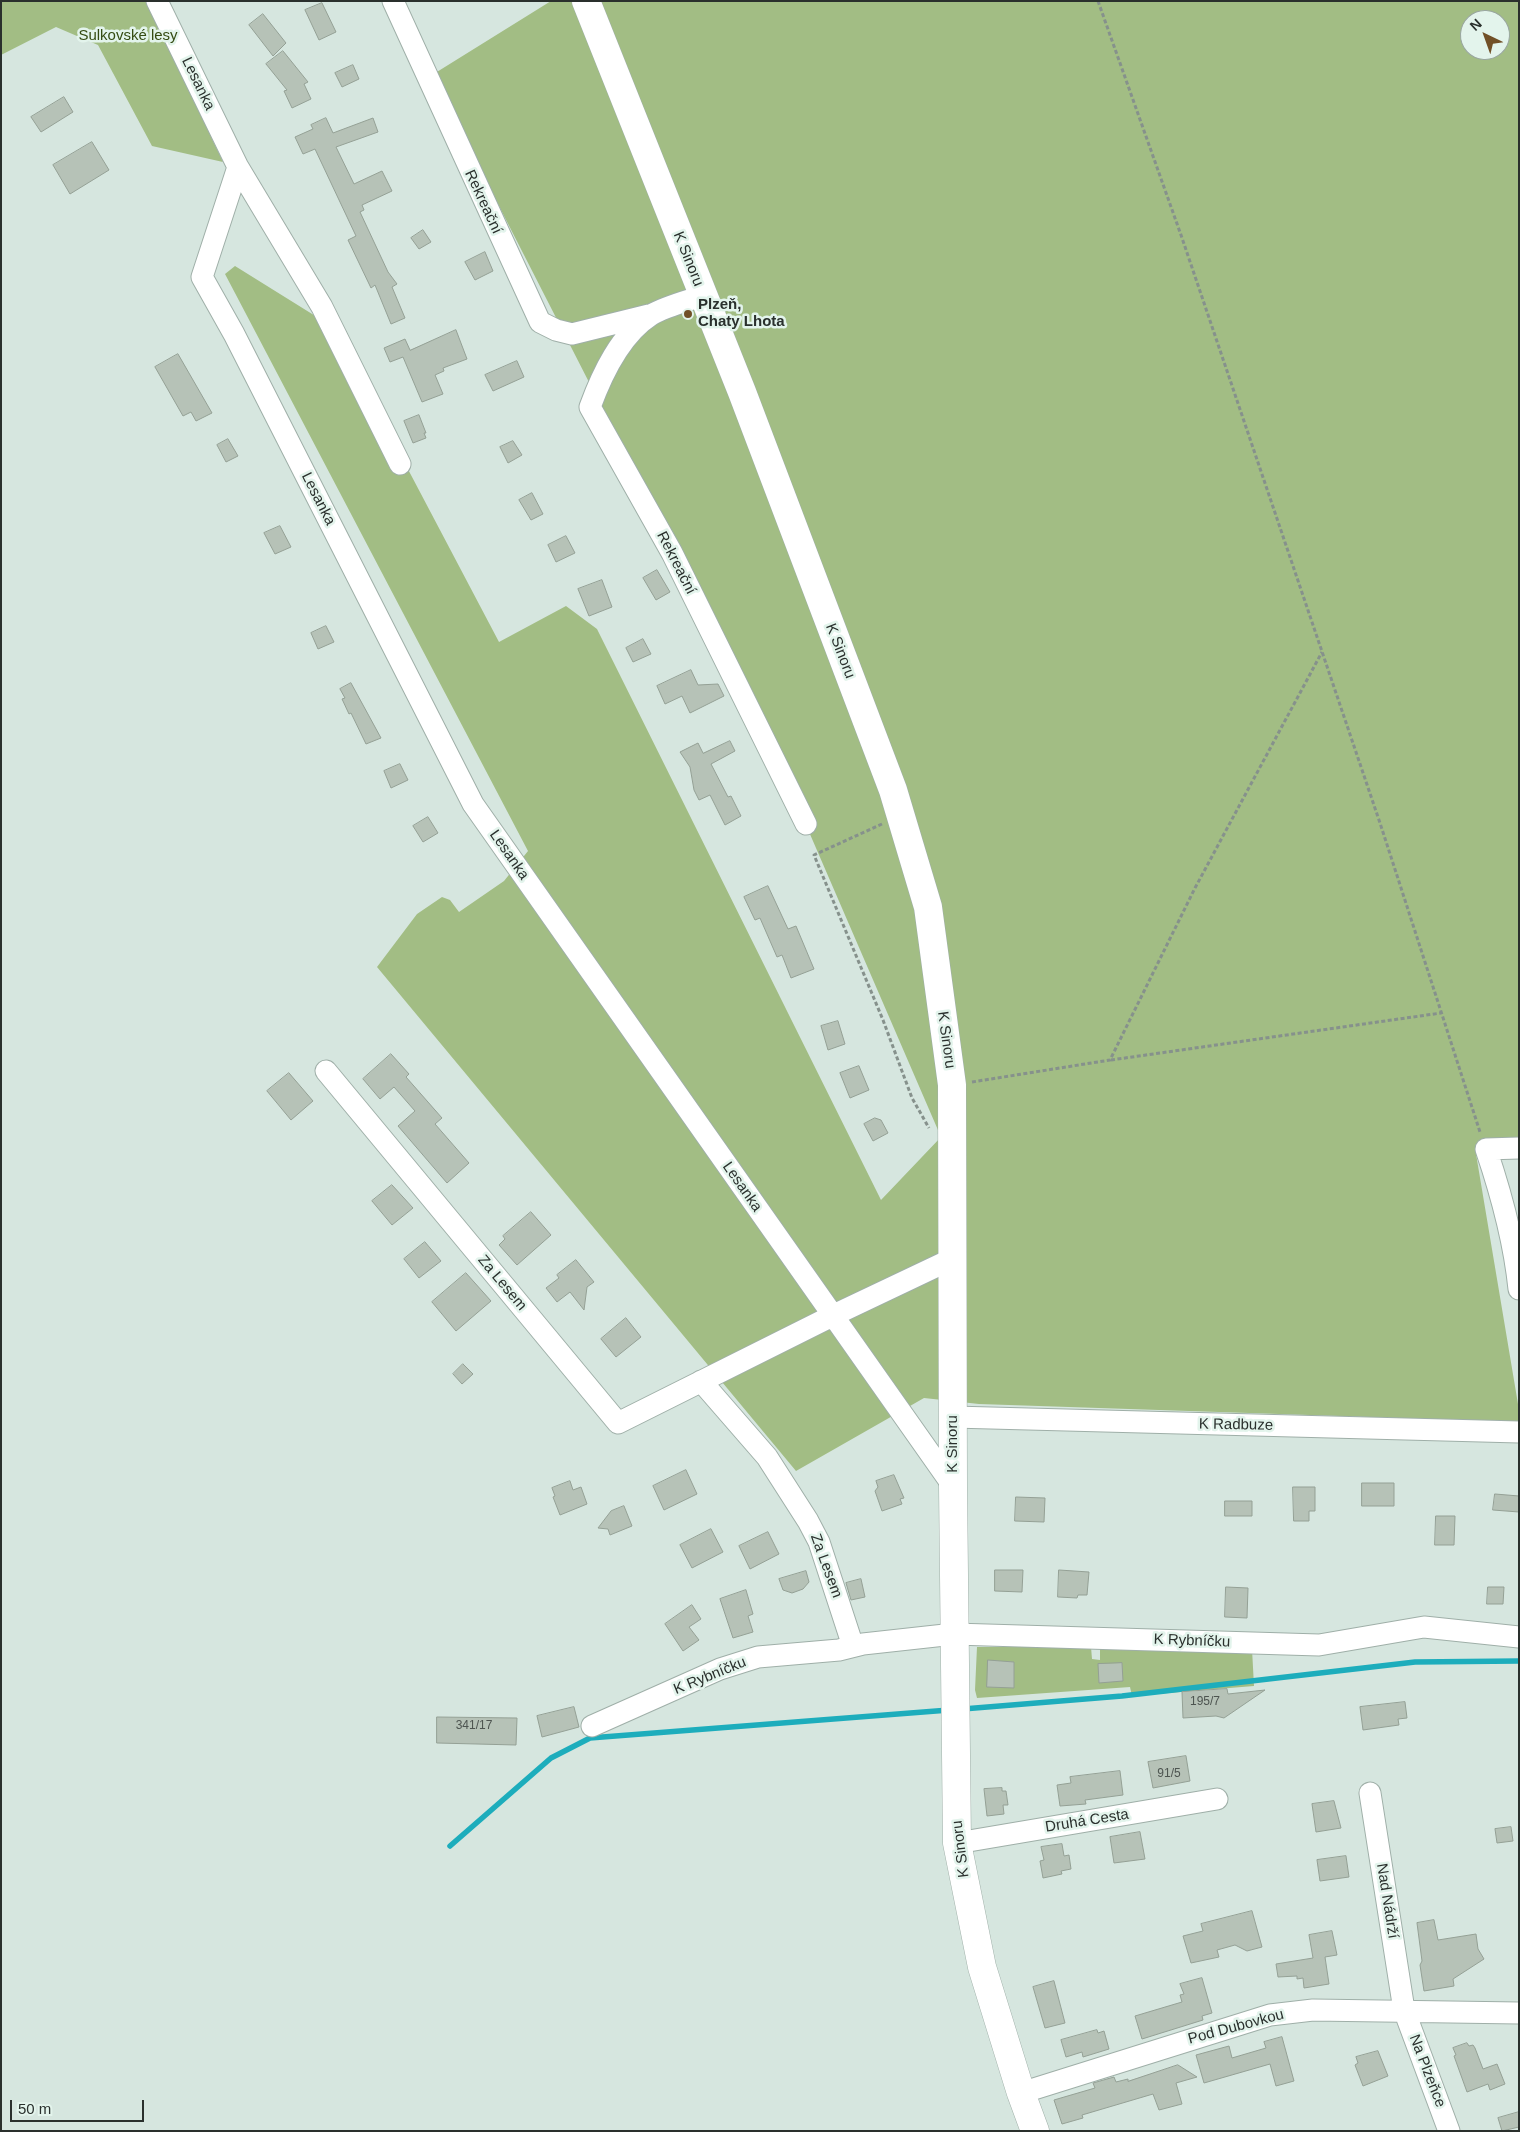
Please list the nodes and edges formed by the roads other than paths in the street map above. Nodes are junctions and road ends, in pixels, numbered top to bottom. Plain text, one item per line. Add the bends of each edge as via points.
1 (157, 1) edge
2 (392, 1) edge
3 (586, 1) edge
4 (238, 167) junction
5 (702, 296) junction
6 (652, 315) junction
7 (400, 464) dead end
8 (806, 824) dead end
9 (326, 1071) dead end
10 (1519, 1148) edge
11 (954, 1258) junction
12 (1519, 1289) edge
13 (834, 1315) junction
14 (701, 1381) junction
15 (953, 1417) junction
16 (1519, 1432) edge
17 (953, 1486) junction
18 (954, 1634) junction
19 (1519, 1637) edge
20 (857, 1641) junction
21 (686, 1668) dead end
22 (592, 1726) dead end
23 (1370, 1792) dead end
24 (1217, 1800) dead end
25 (957, 1843) junction
26 (1404, 2010) junction
27 (1519, 2013) edge
28 (1020, 2092) junction
29 (1034, 2131) edge
30 (1449, 2131) edge

1 - 4 street, Lesanka
2 - 6 street, Rekreační via 540,322 572,334
3 - 5 street, K Sinoru
4 - 7 street, Lesanka via 322,307
4 - 13 street, Lesanka via 202,277 473,804
5 - 6 street, Rekreační
5 - 11 street, K Sinoru via 742,392 893,790 928,907 952,1085
6 - 8 street, Rekreační via 627,338 609,362 590,407 672,553
9 - 14 street, Za Lesem via 618,1423
10 - 12 street via 1486,1149 1505,1207
11 - 13 street, Za Lesem
11 - 15 street, K Sinoru
13 - 14 street, Za Lesem
13 - 17 street, Lesanka
14 - 20 street, Za Lesem via 767,1457 808,1521
15 - 16 street, K Radbuze
15 - 17 street, K Sinoru
17 - 18 street, K Sinoru
18 - 19 street, K Rybníčku via 1319,1645 1424,1627
18 - 20 street, K Rybníčku
18 - 25 street, K Sinoru
20 - 21 street, K Rybníčku via 841,1636 771,1644 731,1652
20 - 22 street, K Rybníčku via 839,1650 758,1657 720,1669
23 - 26 street, Nad Nádrží
24 - 25 street, Druhá Cesta
25 - 28 street, K Sinoru via 982,1967
26 - 27 street, Pod Dubovkou
26 - 28 street, Pod Dubovkou via 1313,2010 1270,2014
26 - 30 street, Na Plzeňce
28 - 29 street, K Sinoru

